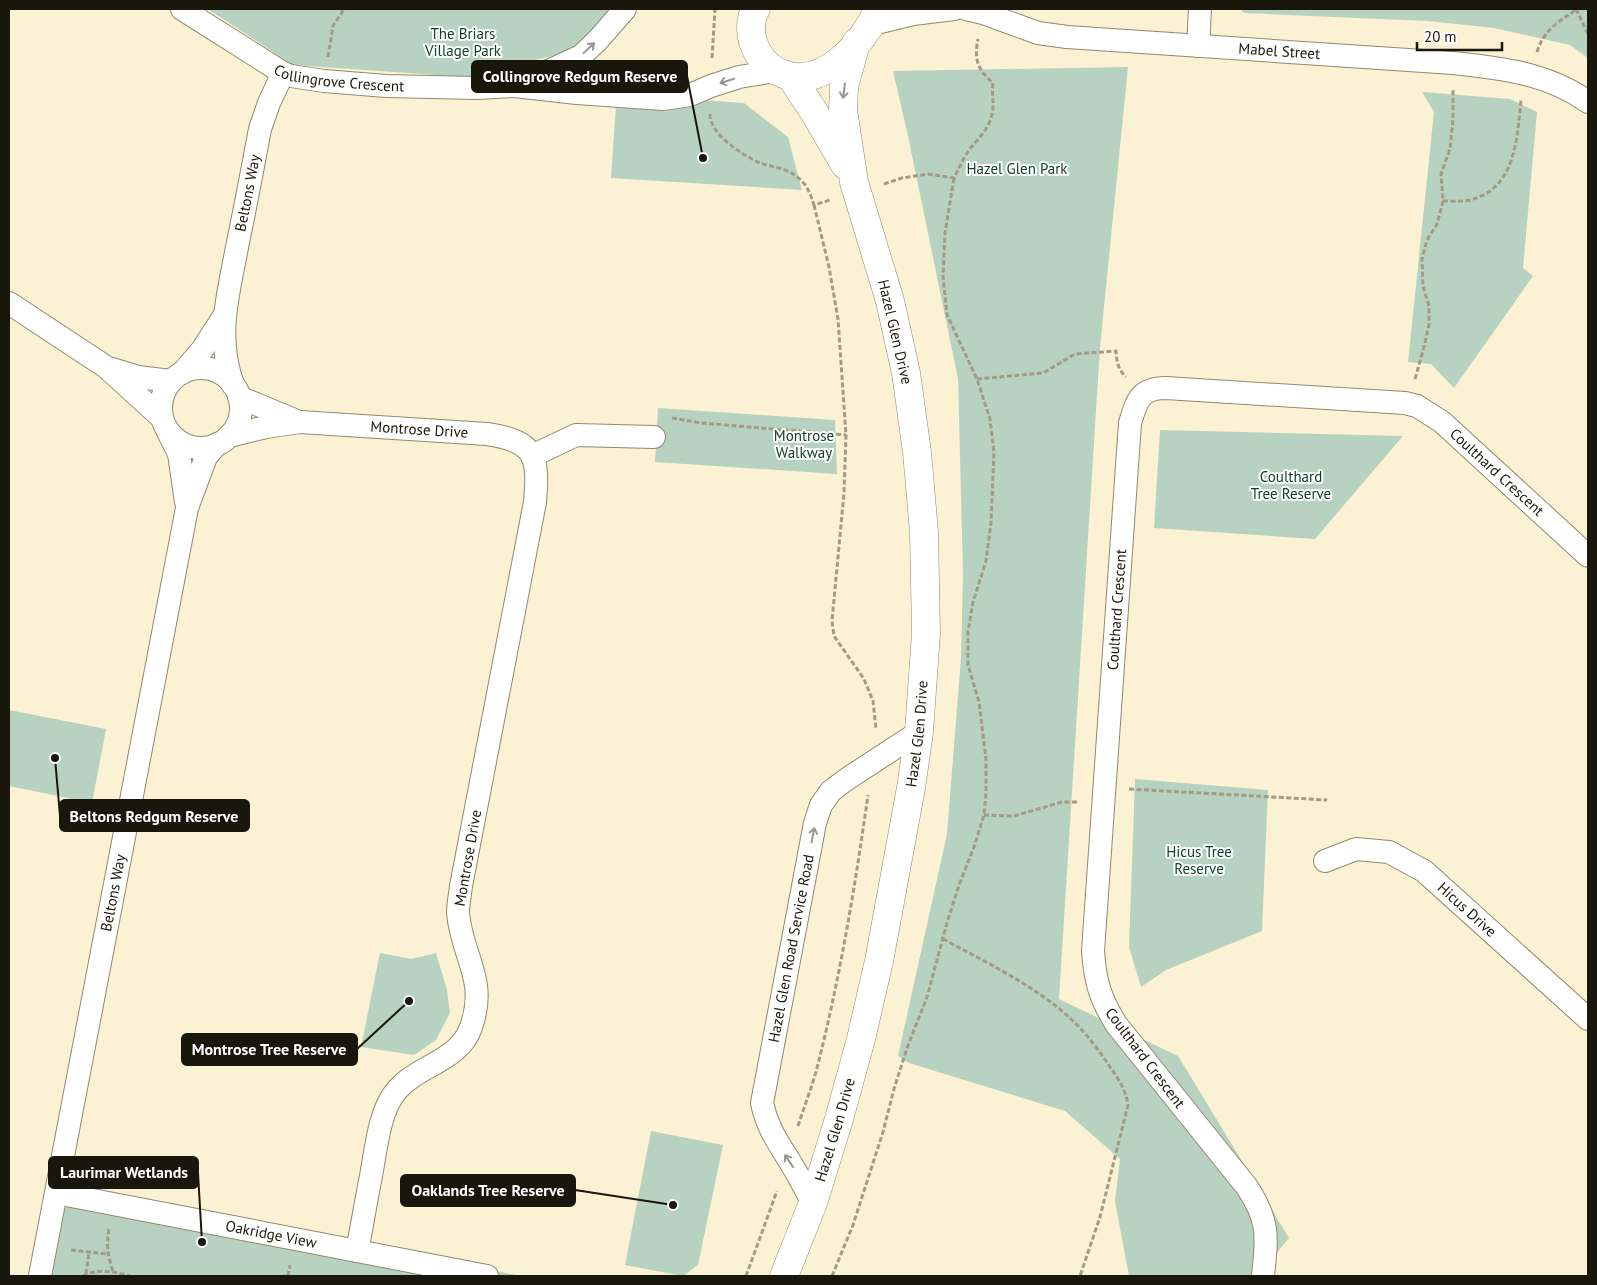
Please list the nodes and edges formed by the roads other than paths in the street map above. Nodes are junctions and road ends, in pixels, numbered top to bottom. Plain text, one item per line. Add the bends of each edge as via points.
1 (182, 9) edge
2 (625, 9) edge
3 (756, 9) edge
4 (954, 9) edge
5 (966, 9) edge
6 (1200, 9) edge
7 (869, 25) edge
8 (1198, 46) junction
9 (283, 73) junction
10 (783, 74) junction
11 (515, 86) junction
12 (1588, 102) edge
13 (854, 182) junction
14 (9, 303) edge
15 (224, 316) junction
16 (106, 368) junction
17 (177, 377) junction
18 (236, 391) junction
19 (300, 422) junction
20 (165, 424) junction
21 (654, 437) dead end
22 (223, 440) junction
23 (532, 456) junction
24 (187, 508) junction
25 (1588, 556) edge
26 (919, 732) junction
27 (1325, 861) dead end
28 (1588, 1019) edge
29 (56, 1192) junction
30 (813, 1203) junction
31 (357, 1251) junction
32 (40, 1276) edge
33 (487, 1276) edge
34 (784, 1276) edge
35 (1262, 1276) edge

1 - 9 street, Collingrove Crescent
11 -> 2 street, Collingrove Crescent via 581,56
3 - 10 street, Hazel Glen Drive via 751,24 756,51 763,62
4 - 7 street via 913,14
5 - 8 street, Mabel Street via 1038,33
6 - 8 street
7 - 10 street via 832,67 803,78
7 -> 13 street, Hazel Glen Drive via 844,87 843,110
8 - 12 street, Mabel Street via 1503,68 1560,86
9 - 11 street, Collingrove Crescent via 324,81 386,86
9 - 15 street, Beltons Way via 260,129
10 -> 11 street, Collingrove Crescent via 739,77 690,95 664,100
10 - 13 street, Hazel Glen Drive via 834,144
13 - 26 street, Hazel Glen Drive via 890,301 906,373 916,452 924,532 926,633
14 - 16 street
15 - 17 street, Beltons Way via 202,350
15 - 18 street, Beltons Way via 226,366
16 - 17 street via 138,378
16 - 20 street
17 - 18 street via 193,369 205,368 226,376
17 - 20 street via 164,392 161,405
18 - 19 street, Montrose Drive
18 - 22 street via 240,411 236,424
19 - 22 street, Montrose Drive via 266,427
19 - 23 street, Montrose Drive via 505,437 527,448
20 - 22 street via 175,439 185,445 206,447
20 - 24 street, Beltons Way via 179,454
21 - 23 street via 576,436
22 - 24 street, Beltons Way via 206,457
23 - 31 street, Montrose Drive via 537,477 535,502 458,911 478,991 477,1010 459,1047 434,1066 412,1077 397,1090 386,1110
24 - 29 street, Beltons Way
25 - 35 street, Coulthard Crescent via 1442,422 1417,406 1166,388 1154,388 1143,393 1135,405 1130,423 1102,802 1094,970 1098,991 1116,1024 1255,1199 1265,1226
26 - 30 street, Hazel Glen Drive via 877,970 839,1119
30 -> 26 street, Hazel Glen Road Service Road via 779,1147 766,1121 762,1103 815,823 830,791
27 - 28 street, Hicus Drive via 1356,849 1389,852 1424,871
29 - 31 street, Oakridge View
29 - 32 street, Beltons Way
30 - 34 street, Hazel Glen Drive
31 - 33 street, Oakridge View

